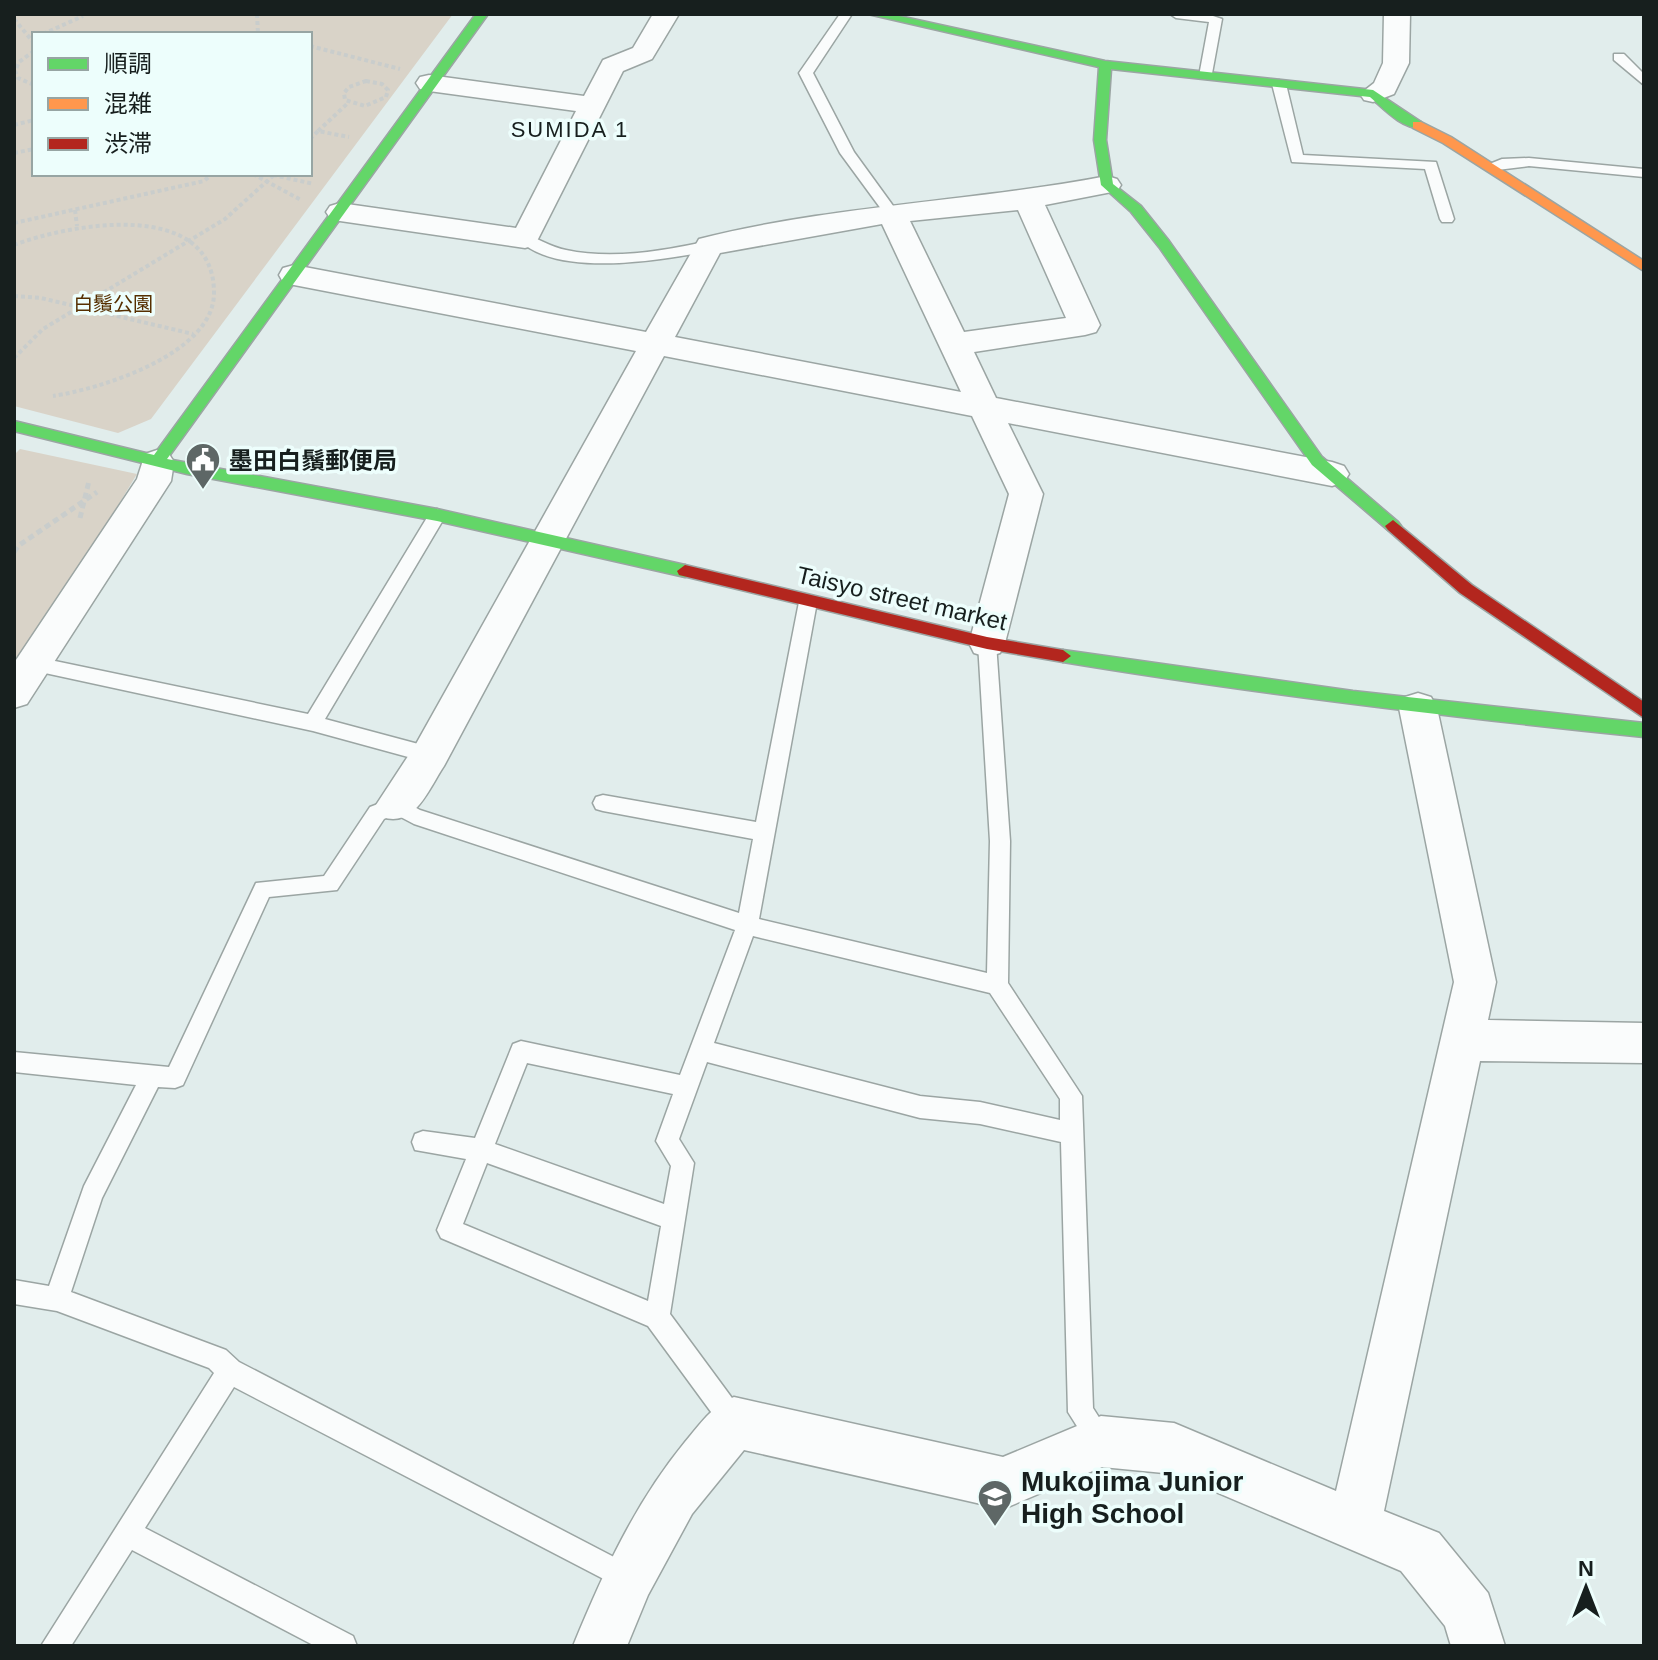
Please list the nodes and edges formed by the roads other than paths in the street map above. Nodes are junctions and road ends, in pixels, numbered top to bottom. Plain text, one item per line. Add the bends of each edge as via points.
1 (482, 14) edge
2 (666, 14) edge
3 (846, 14) edge
4 (874, 14) edge
5 (1176, 14) edge
6 (1397, 14) edge
7 (1619, 57) dead end
8 (1105, 65) junction
9 (1206, 76) junction
10 (1644, 81) edge
11 (429, 83) junction
12 (1279, 84) junction
13 (1373, 94) junction
14 (592, 105) junction
15 (1466, 152) junction
16 (1431, 165) junction
17 (1489, 167) junction
18 (1644, 173) edge
19 (1107, 185) junction
20 (1028, 200) junction
21 (340, 212) junction
22 (892, 214) junction
23 (1447, 219) dead end
24 (525, 239) junction
25 (709, 246) junction
26 (1644, 267) edge
27 (294, 275) junction
28 (656, 344) junction
29 (954, 344) junction
30 (984, 406) junction
31 (14, 426) edge
32 (157, 462) junction
33 (1332, 474) junction
34 (437, 515) junction
35 (549, 539) junction
36 (808, 602) junction
37 (987, 643) junction
38 (23, 678) edge
39 (1418, 708) junction
40 (1644, 711) edge
41 (313, 723) junction
42 (1644, 730) edge
43 (430, 755) junction
44 (603, 803) dead end
45 (396, 805) junction
46 (764, 832) junction
47 (747, 925) junction
48 (997, 985) junction
49 (1462, 1040) junction
50 (1644, 1043) edge
51 (701, 1050) junction
52 (14, 1062) edge
53 (153, 1074) junction
54 (687, 1087) junction
55 (1073, 1134) junction
56 (423, 1142) dead end
57 (481, 1150) junction
58 (674, 1219) junction
59 (14, 1292) edge
60 (57, 1299) junction
61 (657, 1317) junction
62 (230, 1371) junction
63 (734, 1422) junction
64 (1101, 1441) junction
65 (1355, 1524) junction
66 (127, 1533) junction
67 (628, 1578) junction
68 (55, 1646) edge
69 (343, 1646) edge
70 (600, 1646) edge
71 (1478, 1646) edge

1 - 11 street
2 - 14 street via 643,53 612,66
3 - 22 lane via 806,73 847,153
4 - 8 street
5 - 9 lane via 1216,19
6 - 13 street via 1396,63 1385,88
7 - 10 lane
8 - 9 street
8 - 19 street via 1100,140
9 - 12 street
11 - 14 street
11 - 21 street
12 - 13 street
12 - 16 lane via 1297,159
13 - 15 street via 1397,114
14 - 24 street
15 - 16 lane
15 - 17 street
16 - 23 lane
17 - 18 lane via 1529,162
17 - 26 street
19 - 20 street
19 - 33 street via 1136,209 1164,244 1317,461
20 - 22 street
20 - 29 street via 1085,325
21 - 24 street
21 - 27 street
22 - 25 street
22 - 29 street
24 - 25 lane via 540,249 607,259 653,258
25 - 28 street
27 - 28 street
27 - 32 street
28 - 30 street
28 - 35 street
29 - 30 street
30 - 33 street
30 - 37 street via 1026,494
31 - 32 street, Taisyo street market
32 - 34 street, Taisyo street market
32 - 38 street via 154,481
33 - 40 street via 1466,589
34 - 35 street, Taisyo street market
34 - 41 lane
35 - 36 street, Taisyo street market
35 - 43 street
36 - 37 street, Taisyo street market
36 - 46 lane
37 - 39 street, Taisyo street market via 1178,676
37 - 48 lane via 1000,841
38 - 41 lane
39 - 42 street, Taisyo street market
39 - 49 street via 1475,982
41 - 43 lane
43 - 45 street
44 - 46 lane
45 - 47 lane via 414,816
45 - 53 lane via 377,813 330,884 263,889 175,1078
46 - 47 lane
47 - 48 lane
47 - 51 lane
48 - 55 lane via 1071,1096
49 - 50 street
49 - 65 street
51 - 54 lane
51 - 55 lane via 920,1107 980,1113
52 - 53 lane
53 - 60 lane via 92,1194
54 - 57 lane via 521,1051
54 - 58 lane via 667,1141 683,1163
55 - 64 lane via 1081,1412
56 - 57 lane
57 - 58 lane
57 - 61 lane via 449,1230
58 - 61 lane
59 - 60 lane
60 - 62 lane via 217,1359
61 - 63 lane
62 - 66 lane
62 - 67 lane
63 - 64 street via 1003,1483
63 - 67 street via 674,1496
64 - 65 street via 1174,1449
65 - 71 street via 1420,1552 1469,1612
66 - 68 lane
66 - 69 lane
67 - 70 street

